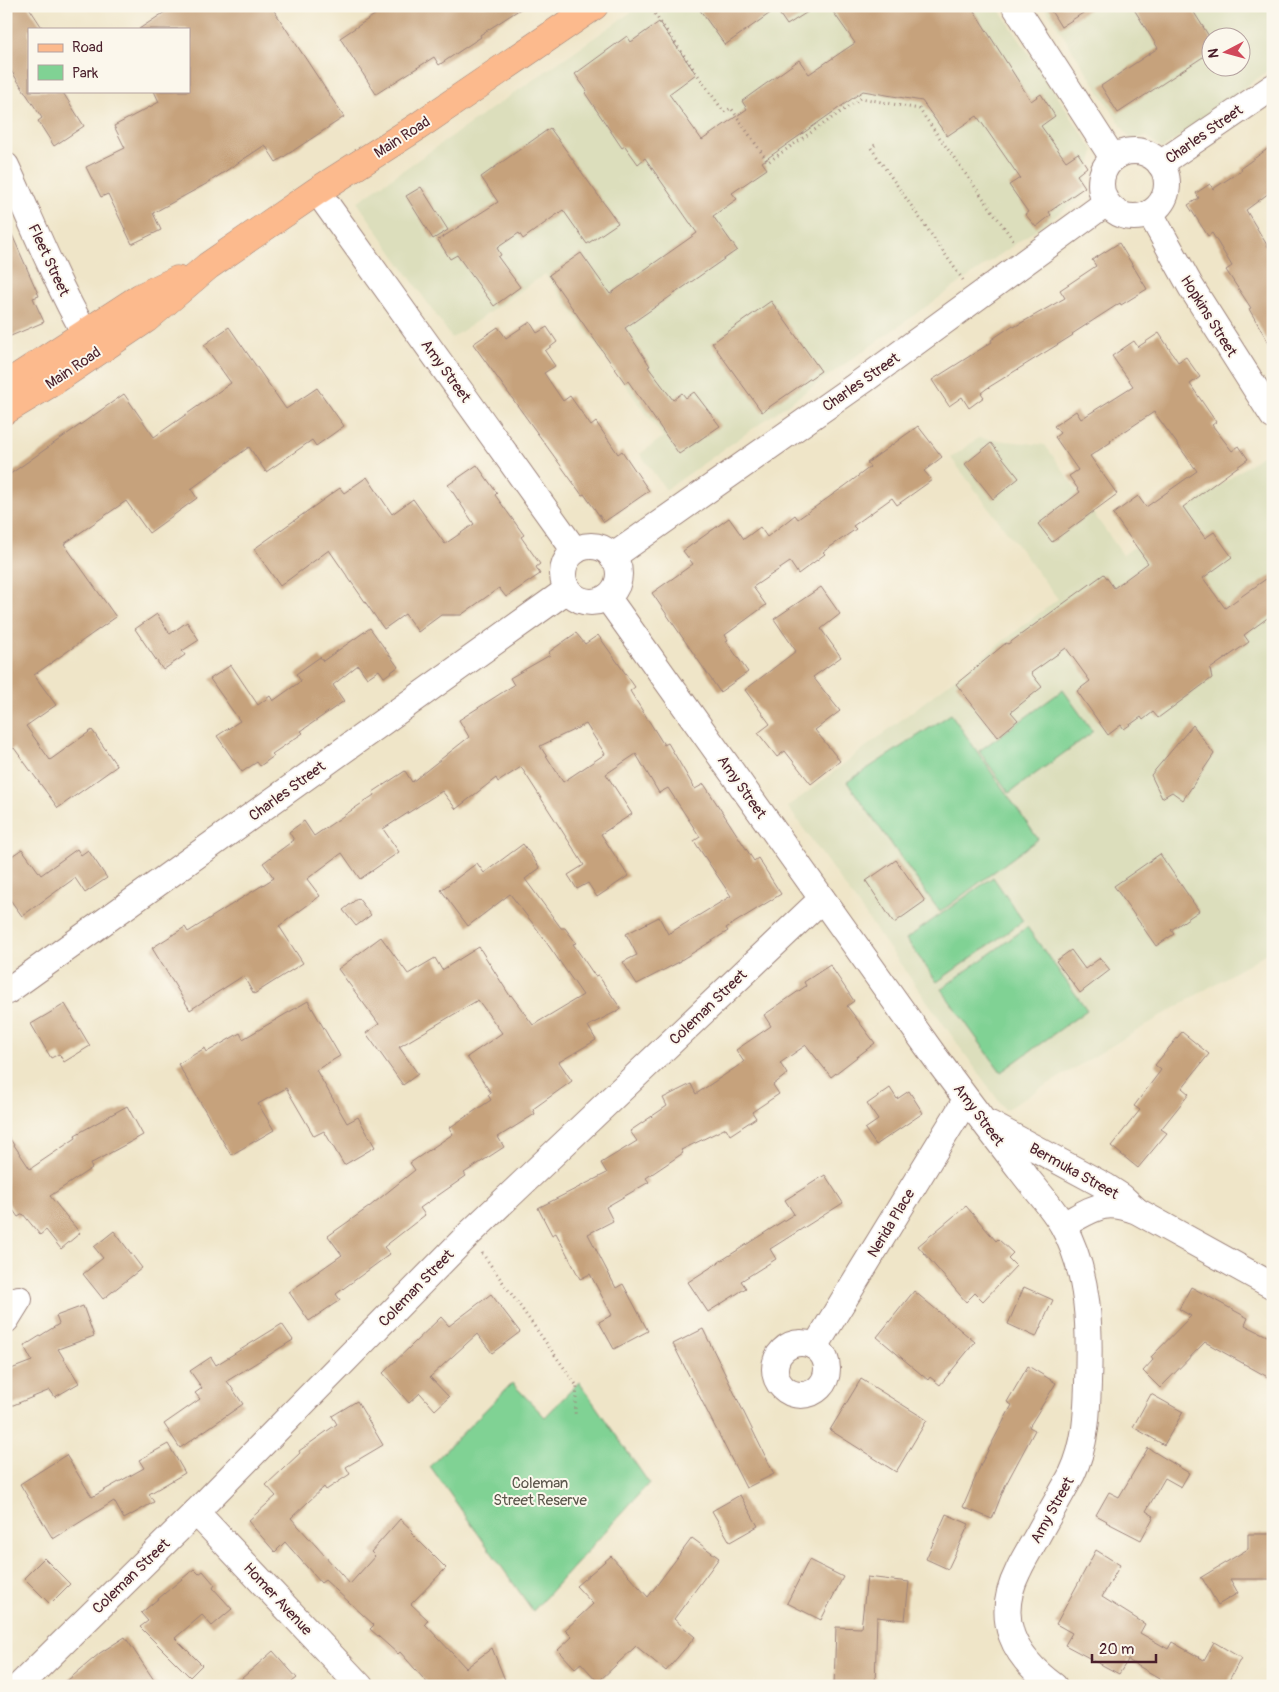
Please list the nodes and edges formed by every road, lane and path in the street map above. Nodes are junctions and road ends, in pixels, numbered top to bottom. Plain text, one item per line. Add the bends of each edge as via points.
1 (594, 6) edge
2 (649, 6) edge
3 (1015, 6) edge
4 (1273, 87) edge
5 (875, 144) dead end
6 (1113, 158) junction
7 (1160, 164) junction
8 (6, 166) edge
9 (317, 191) junction
10 (1106, 203) junction
11 (1150, 213) junction
12 (1018, 246) dead end
13 (965, 283) dead end
14 (90, 343) junction
15 (6, 385) edge
16 (6, 410) edge
17 (1273, 416) edge
18 (576, 551) junction
19 (612, 557) junction
20 (568, 590) junction
21 (607, 597) junction
22 (822, 899) junction
23 (6, 992) edge
24 (966, 1100) junction
25 (982, 1120) junction
26 (1137, 1211) junction
27 (1063, 1225) junction
28 (468, 1235) junction
29 (1273, 1286) edge
30 (815, 1347) dead end
31 (575, 1416) dead end
32 (196, 1512) junction
33 (19, 1686) edge
34 (360, 1686) edge
35 (1054, 1686) edge

1 - 9 main road, Main Road
2 - 12 path via 724,112 730,108 768,162 861,98 919,109
3 - 6 street
4 - 7 street, Charles Street
5 - 13 path via 870,148
6 - 7 street via 1122,153 1143,152
6 - 10 street via 1104,170 1100,184
7 - 11 street via 1167,185 1159,206
8 - 14 street, Fleet Street
9 - 14 main road, Main Road via 208,266 146,319
9 - 18 street, Amy Street
10 - 11 street via 1121,215 1131,217
10 - 19 street, Charles Street via 880,369
11 - 17 street, Hopkins Street via 1191,287
14 - 15 main road, Main Road
14 - 16 main road, Main Road
18 - 19 street via 599,548
18 - 20 street via 564,565 564,582
19 - 21 street via 618,574 617,582
20 - 21 street via 590,602
20 - 23 street, Charles Street
21 - 22 street, Amy Street
22 - 24 street, Amy Street
22 - 28 street, Coleman Street
24 - 25 street, Amy Street
24 - 30 street, Nerida Place
25 - 26 street, Bermuka Street via 1105,1186
25 - 27 street, Amy Street
26 - 27 street, Bermuka Street via 1103,1205
26 - 29 street, Bermuka Street
27 - 35 street, Amy Street via 1081,1274 1088,1309 1087,1422 1079,1460 1018,1571 1008,1611 1011,1633 1020,1653 1038,1674
28 - 31 path via 578,1386
28 - 32 street, Coleman Street
32 - 33 street, Coleman Street
32 - 34 street, Homer Avenue

